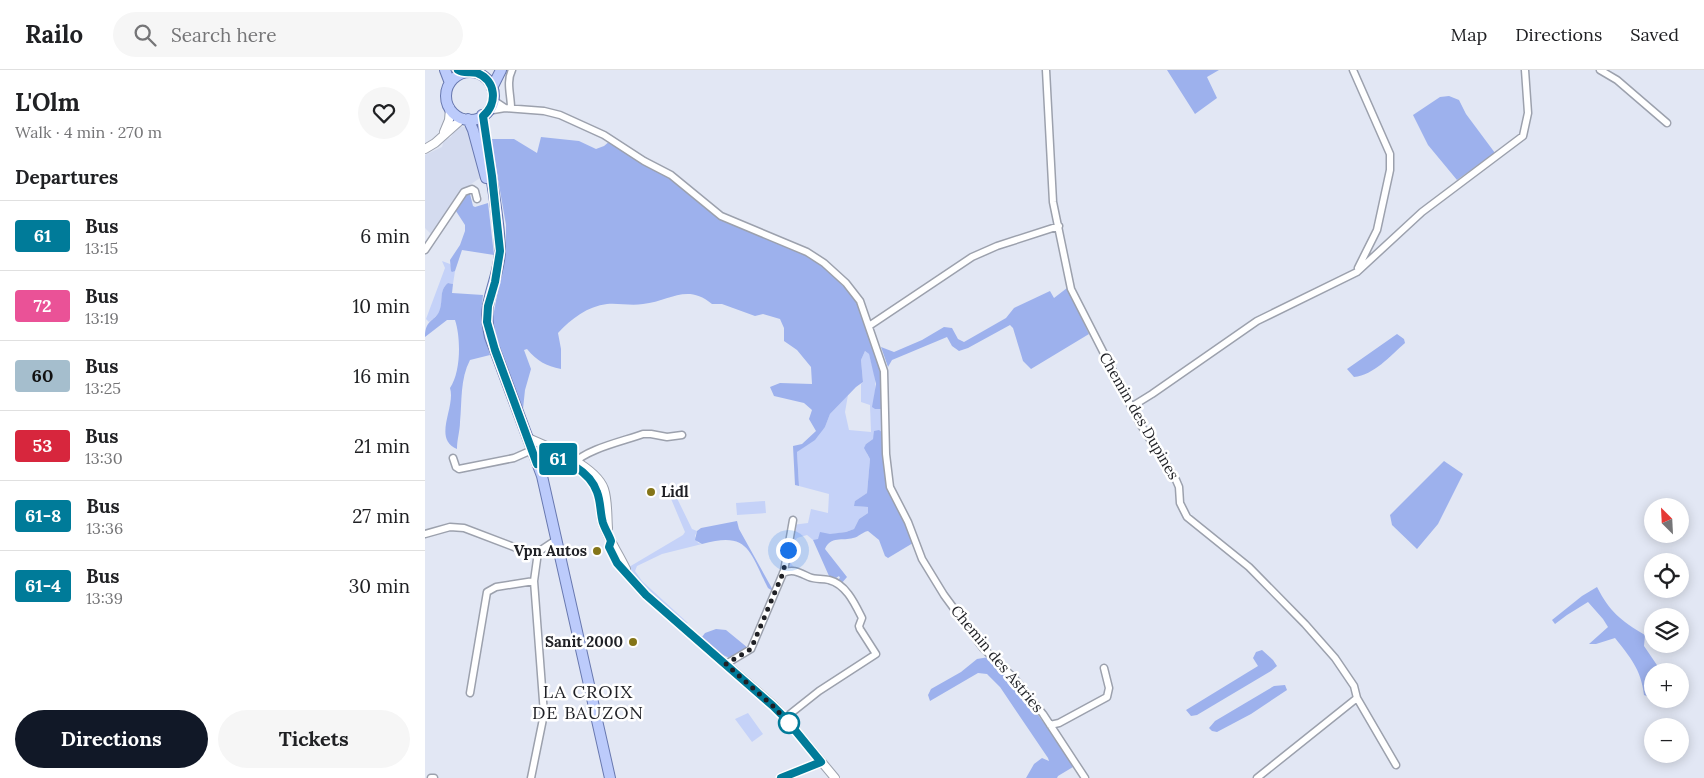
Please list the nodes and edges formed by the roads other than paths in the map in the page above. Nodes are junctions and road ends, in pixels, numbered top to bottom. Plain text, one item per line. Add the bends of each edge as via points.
1 (445, 70) edge
2 (501, 70) edge
3 (512, 70) edge
4 (1046, 70) edge
5 (1353, 70) edge
6 (1525, 70) edge
7 (1600, 70) edge
8 (460, 72) edge
9 (482, 72) edge
10 (449, 83) junction
11 (492, 88) junction
12 (493, 100) junction
13 (450, 108) junction
14 (508, 108) junction
15 (485, 113) junction
16 (465, 119) junction
17 (1667, 123) dead end
18 (443, 136) junction
19 (425, 149) edge
20 (477, 199) dead end
21 (494, 200) junction
22 (1059, 226) junction
23 (425, 250) edge
24 (1357, 272) junction
25 (869, 326) junction
26 (1131, 407) junction
27 (682, 435) dead end
28 (528, 438) junction
29 (532, 450) junction
30 (453, 458) dead end
31 (574, 463) junction
32 (537, 464) junction
33 (793, 520) dead end
34 (425, 534) edge
35 (556, 540) junction
36 (538, 552) junction
37 (783, 573) junction
38 (534, 581) junction
39 (726, 664) junction
40 (1104, 668) dead end
41 (470, 692) dead end
42 (1357, 698) junction
43 (785, 718) junction
44 (1050, 725) junction
45 (821, 762) junction
46 (1396, 765) dead end
47 (531, 778) edge
48 (611, 778) edge
49 (782, 778) edge
50 (835, 778) edge
51 (1085, 778) edge
52 (1257, 778) edge

1 - 10 main road
2 - 11 main road
3 - 14 street via 508,84 511,94
4 - 22 street, Chemin des Dupines via 1053,202
5 - 24 street via 1390,154 1390,170 1377,230
6 - 24 street via 1527,113 1523,136 1423,212
7 - 17 street via 1617,80
8 - 9 main road
8 - 10 main road
9 - 11 main road
10 - 13 main road via 446,96
11 - 12 main road
12 - 14 street, Chemin des Astries
12 - 15 main road
13 - 16 main road
13 - 18 street
14 - 15 street, Chemin des Astries
14 - 25 street, Chemin des Astries via 560,115 604,135 671,175 721,216 807,252 846,283 860,301
15 - 16 main road via 475,119
15 - 21 main road
16 - 18 street
16 - 21 main road via 473,130
18 - 19 street
20 - 23 street via 472,189 464,192
21 - 28 main road via 500,251 487,322
22 - 25 street via 972,257
22 - 26 street, Chemin des Dupines via 1071,289
24 - 26 street via 1257,321
25 - 44 street, Chemin des Astries via 884,371 890,487 922,559 983,648 1015,679
26 - 42 street, Chemin des Dupines via 1177,480 1179,503 1187,517 1249,567 1305,624 1340,665 1354,686
27 - 31 street via 643,434 595,451
28 - 29 main road
28 - 31 street via 556,450
29 - 30 street via 514,458 459,469
29 - 32 main road
31 - 32 street via 550,457
31 - 39 street via 595,487 602,522 630,578 653,602
32 - 35 main road
33 - 37 street
34 - 36 street via 450,527 464,528 527,552
35 - 36 street
35 - 48 main road
36 - 38 street
37 - 39 street via 751,649
37 - 43 street via 797,571 815,579 830,580 846,591 862,618 859,629 876,654 819,691
38 - 41 street via 496,587 487,592
38 - 47 street via 544,714
39 - 43 street
40 - 44 street via 1109,688 1107,697
42 - 46 street, Chemin des Dupines
42 - 52 street
43 - 45 street
44 - 51 street, Chemin des Astries
45 - 49 street
45 - 50 street

